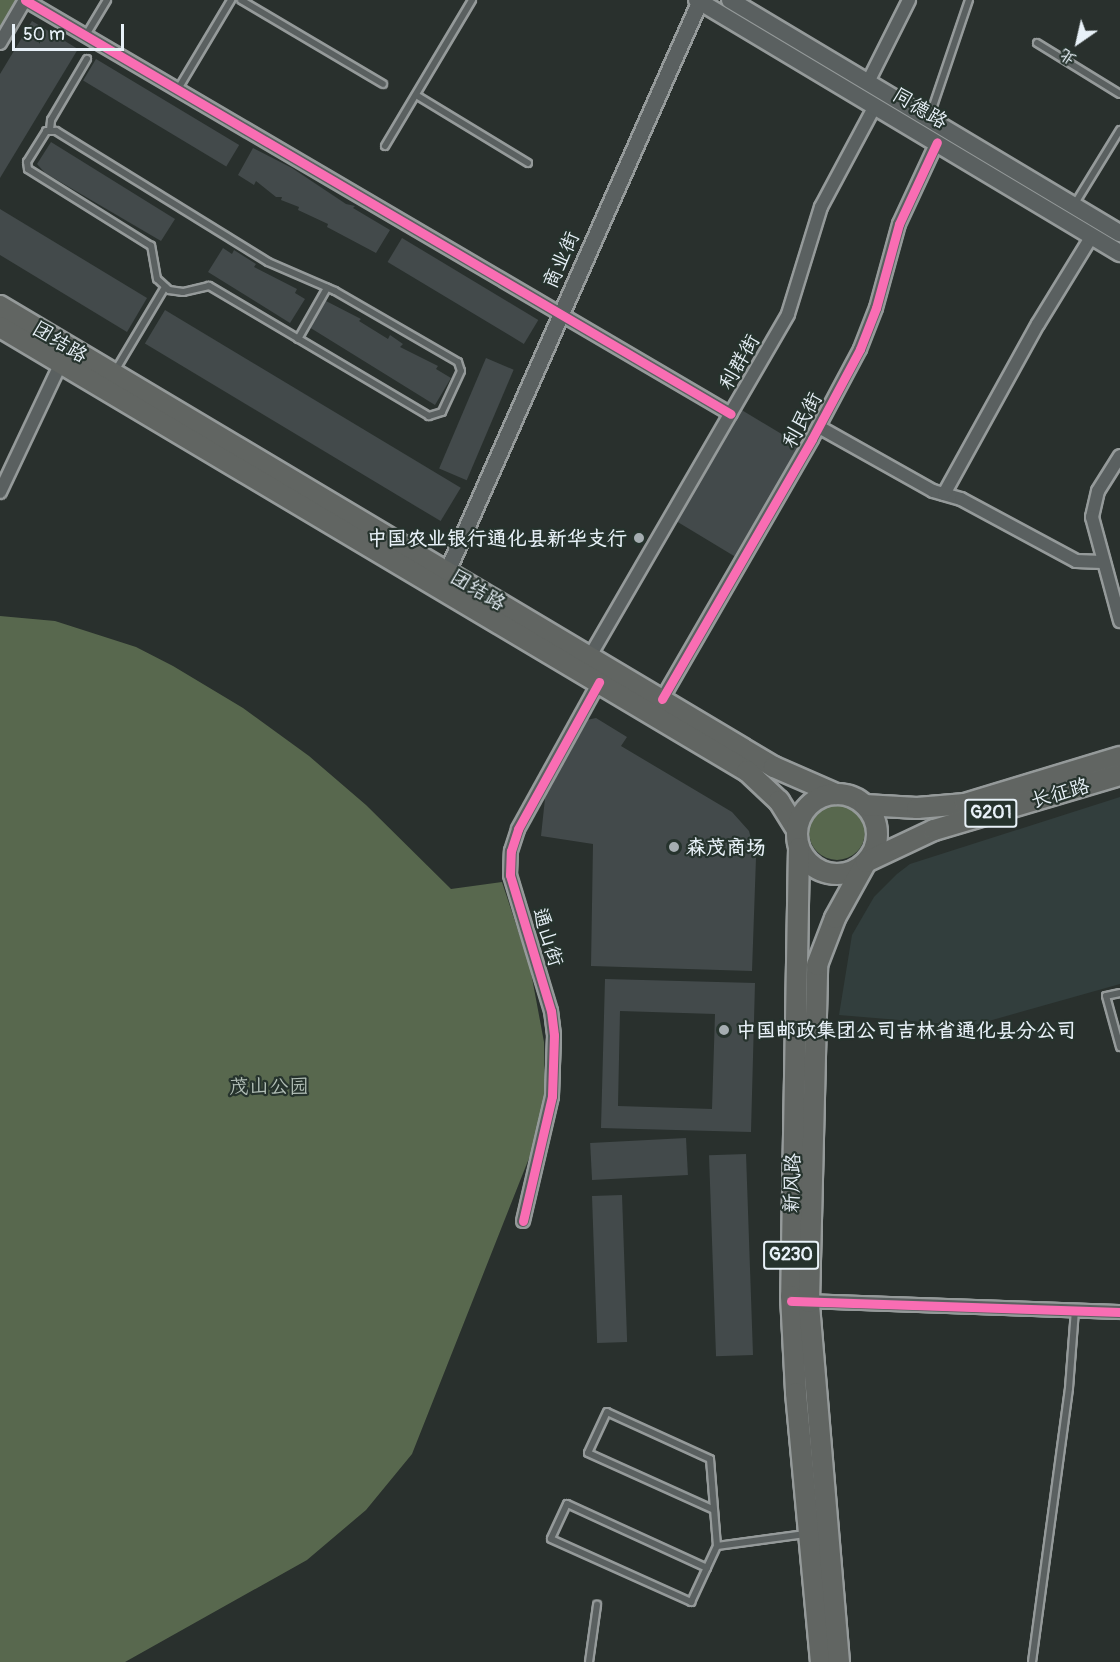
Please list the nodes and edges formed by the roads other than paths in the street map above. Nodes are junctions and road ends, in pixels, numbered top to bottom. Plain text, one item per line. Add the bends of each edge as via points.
1 (25, 0) edge
2 (107, 0) edge
3 (231, 0) edge
4 (241, 0) edge
5 (472, 0) edge
6 (699, 0) edge
7 (730, 0) edge
8 (909, 0) edge
9 (969, 0) edge
10 (86, 36) junction
11 (1037, 43) dead end
12 (0, 44) edge
13 (87, 59) dead end
14 (868, 82) junction
15 (383, 84) dead end
16 (178, 90) junction
17 (1120, 94) edge
18 (416, 95) junction
19 (875, 106) junction
20 (929, 118) junction
21 (1120, 129) edge
22 (50, 130) junction
23 (937, 142) junction
24 (385, 147) dead end
25 (528, 163) dead end
26 (1074, 205) junction
27 (1120, 233) edge
28 (1092, 236) junction
29 (1120, 253) edge
30 (165, 287) junction
31 (327, 288) junction
32 (0, 306) edge
33 (560, 314) junction
34 (0, 327) edge
35 (298, 339) junction
36 (61, 363) junction
37 (114, 374) junction
38 (731, 414) junction
39 (819, 427) junction
40 (1120, 456) edge
41 (0, 492) edge
42 (944, 494) junction
43 (1102, 562) junction
44 (447, 571) junction
45 (1120, 621) edge
46 (590, 656) junction
47 (598, 682) junction
48 (662, 699) junction
49 (1120, 757) edge
50 (1120, 775) edge
51 (836, 794) junction
52 (865, 805) junction
53 (798, 839) junction
54 (866, 862) junction
55 (1120, 993) edge
56 (1120, 1047) edge
57 (523, 1221) dead end
58 (800, 1301) junction
59 (1075, 1310) junction
60 (1120, 1312) edge
61 (714, 1510) junction
62 (809, 1534) junction
63 (717, 1546) junction
64 (707, 1568) junction
65 (597, 1605) dead end
66 (589, 1662) edge
67 (821, 1662) edge
68 (839, 1662) edge
69 (1032, 1662) edge

1 - 10 street
1 - 12 street
2 - 10 lane
3 - 16 lane
4 - 15 lane
5 - 18 lane
6 - 19 main road, 同德路
6 - 33 street, 商业街
7 - 14 main road, 同德路
8 - 14 street
9 - 20 lane
10 - 16 street
11 - 17 lane
13 - 22 lane via 51,120
14 - 20 main road, 同德路
16 - 33 street
18 - 24 lane
18 - 25 lane
19 - 23 main road, 同德路
19 - 38 street, 利群街 via 821,207 788,314
20 - 26 main road, 同德路
21 - 26 lane
22 - 30 lane via 27,162 28,169 151,246 155,273
22 - 31 lane via 268,262
23 - 28 main road, 同德路
23 - 39 street, 利民街 via 899,224 869,329
26 - 27 main road, 同德路
28 - 29 main road, 同德路
28 - 42 street via 1038,324
30 - 35 lane via 183,292 209,286
30 - 37 lane
31 - 35 lane
31 - 35 lane via 458,362 461,371 442,412 429,416
32 - 37 highway, 团结路
33 - 38 street
33 - 44 street, 商业街
34 - 36 highway, 团结路
36 - 41 street
36 - 47 highway, 团结路
37 - 44 highway, 团结路
38 - 46 street, 利群街
39 - 42 street
39 - 48 street, 利民街
40 - 43 street via 1098,491 1093,508 1092,526
42 - 43 street via 961,499 1076,561
43 - 45 street
44 - 46 highway, 团结路
46 - 48 highway, 团结路
47 - 53 highway, 团结路 via 747,771 778,801
47 - 57 street, 通山街 via 518,829 511,850 510,875 551,1011 555,1051 552,1096
48 - 51 highway, 团结路 via 774,766
49 - 52 highway, 长征路 / G201 via 965,804 916,808
50 - 54 highway, 长征路 / G201 via 934,830
51 - 52 highway
51 - 53 highway via 808,806
52 - 54 highway via 878,833
53 - 54 highway via 816,868 833,874 851,872
53 - 58 highway, 新风路 / G230
54 - 58 highway, 新风路 / G230 via 839,909 817,965
55 - 56 lane via 1106,996
58 - 59 street
58 - 62 highway, 新风路 / G230
58 - 68 highway, 新风路 / G230
59 - 60 street
59 - 69 lane via 1069,1388
61 - 61 lane via 710,1459 607,1412 588,1454
61 - 63 lane
62 - 63 lane
62 - 67 highway, 新风路 / G230
63 - 64 lane
64 - 64 lane via 691,1602 551,1539 567,1504
65 - 66 lane

